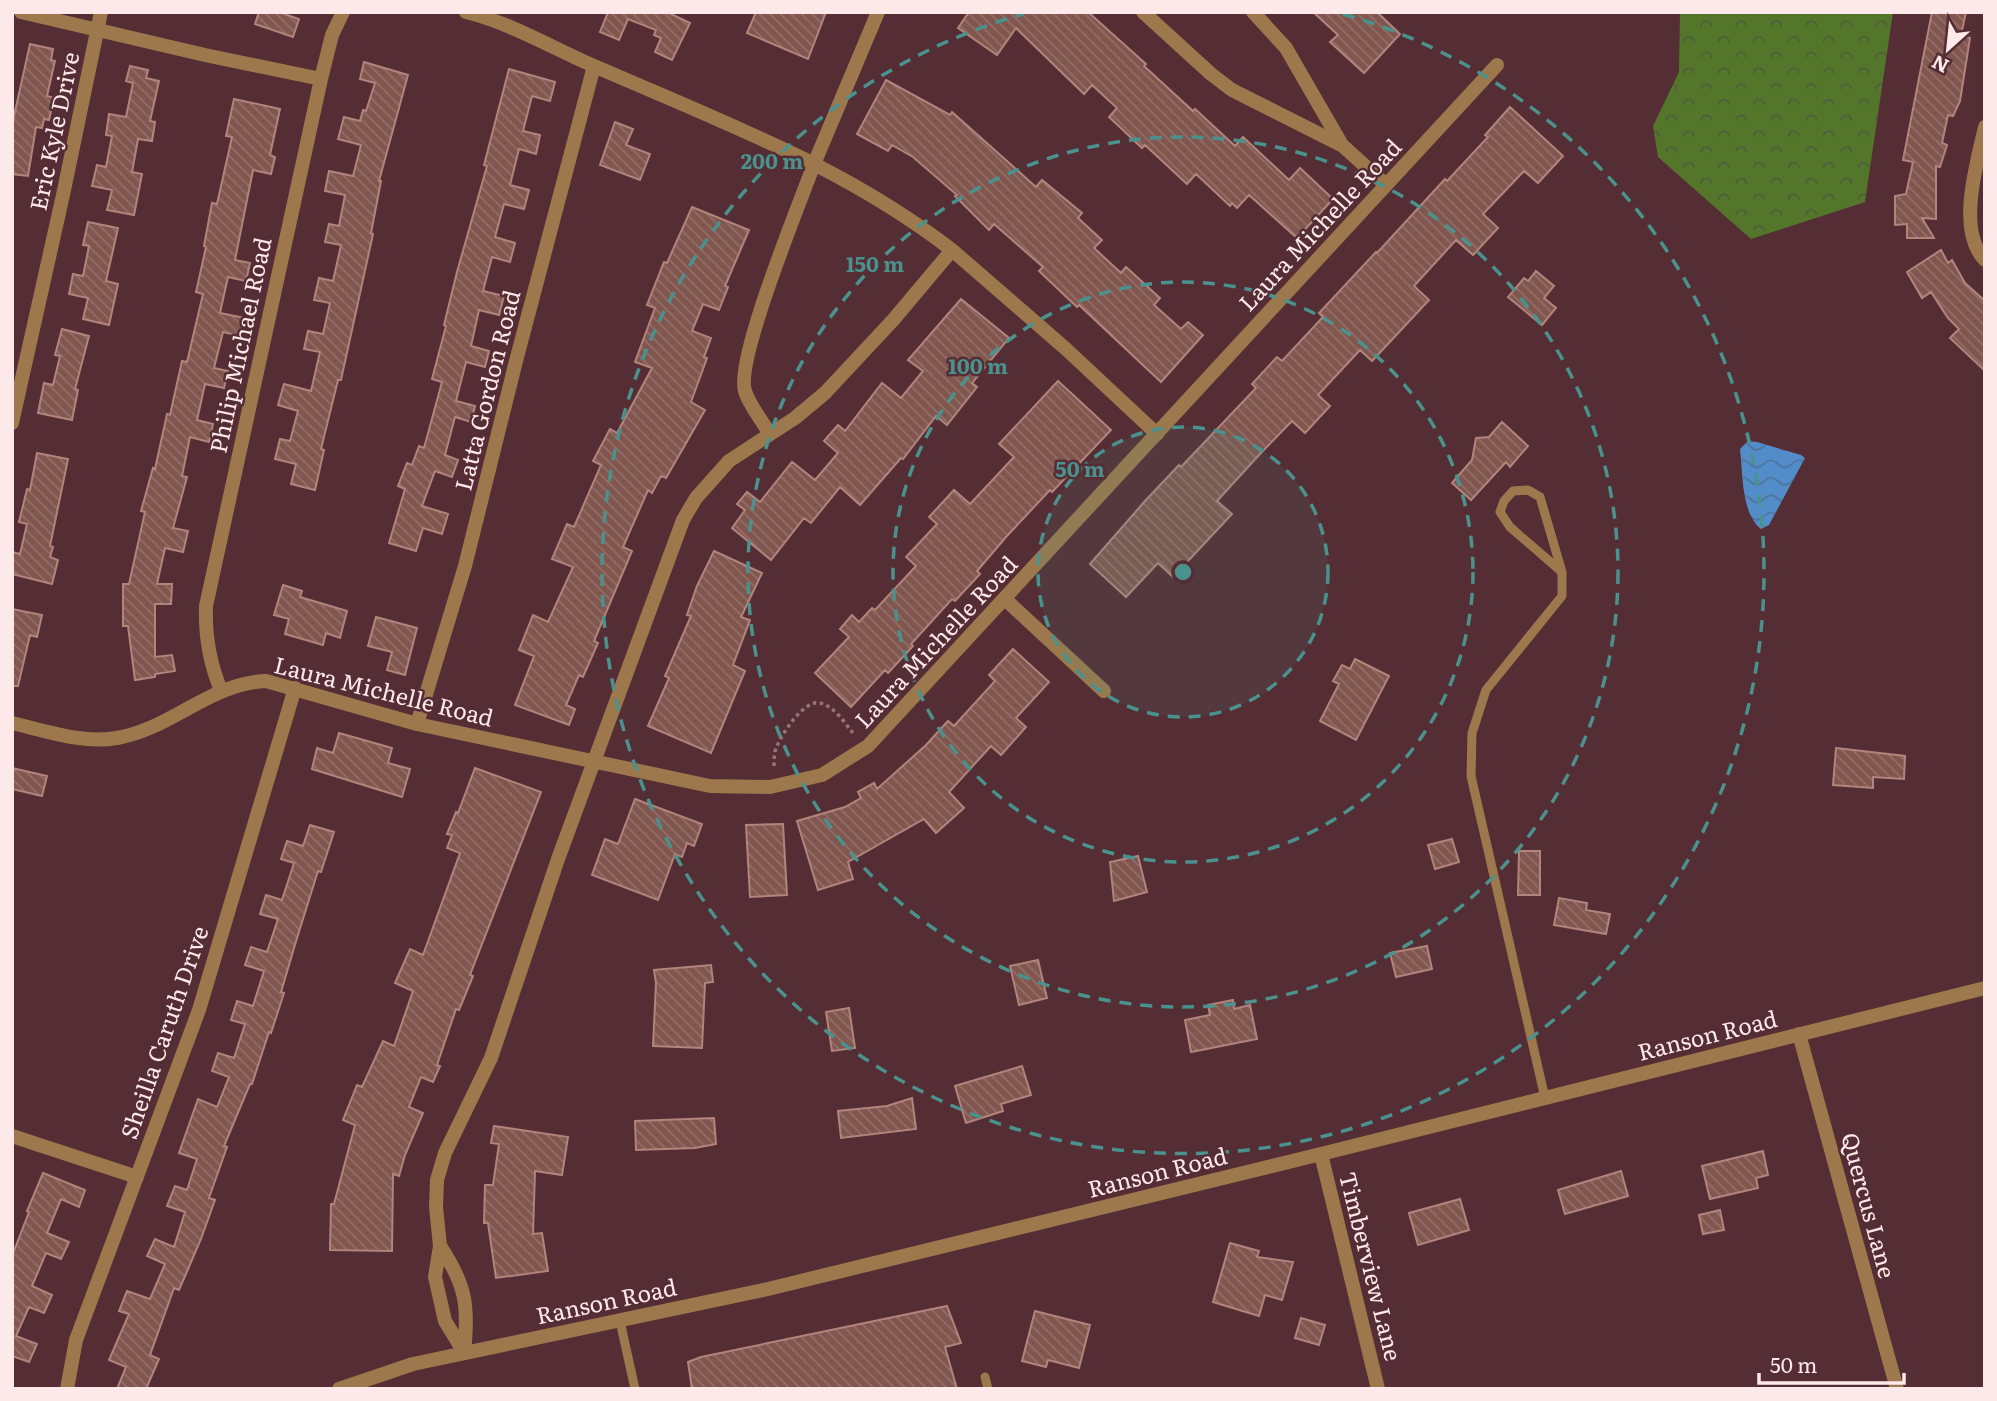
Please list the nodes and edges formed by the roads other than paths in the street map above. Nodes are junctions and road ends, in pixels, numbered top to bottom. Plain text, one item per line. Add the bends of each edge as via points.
1 (21, 12) edge
2 (101, 12) edge
3 (343, 12) edge
4 (466, 12) edge
5 (878, 12) edge
6 (1143, 12) edge
7 (1253, 12) edge
8 (97, 30) junction
9 (1497, 65) dead end
10 (594, 66) junction
11 (321, 79) junction
12 (1985, 127) edge
13 (1343, 146) junction
14 (814, 164) junction
15 (1386, 184) junction
16 (952, 250) junction
17 (1985, 260) edge
18 (12, 424) edge
19 (769, 433) junction
20 (1157, 434) junction
21 (1562, 572) junction
22 (1005, 599) junction
23 (295, 688) junction
24 (222, 690) junction
25 (1104, 691) dead end
26 (12, 723) edge
27 (417, 724) junction
28 (596, 760) junction
29 (1985, 988) edge
30 (1799, 1034) junction
31 (1545, 1098) junction
32 (12, 1136) edge
33 (1321, 1154) junction
34 (137, 1177) junction
35 (440, 1246) junction
36 (620, 1321) junction
37 (464, 1353) junction
38 (985, 1377) dead end
39 (67, 1389) edge
40 (338, 1389) edge
41 (635, 1389) edge
42 (988, 1389) edge
43 (1378, 1389) edge
44 (1896, 1389) edge

1 - 8 street
2 - 8 street, Eric Kyle Drive
3 - 11 street, Philip Michael Road
4 - 10 street
5 - 14 street
6 - 13 street via 1232,90
7 - 13 street via 1286,48
8 - 11 street
8 - 18 street, Eric Kyle Drive
9 - 15 street, Laura Michelle Road
10 - 14 street
10 - 27 street, Latta Gordon Road via 465,566
11 - 24 street, Philip Michael Road via 206,606 205,629
12 - 17 street via 1969,223
13 - 15 street
14 - 16 street via 858,186
14 - 19 street via 745,364 744,390
15 - 20 street, Laura Michelle Road
16 - 19 street via 825,393
16 - 20 street
19 - 28 street via 729,461 683,520
20 - 22 street, Laura Michelle Road
21 - 21 lane via 1540,497 1528,490 1513,491 1500,512 1510,527
21 - 31 lane via 1562,596 1486,690 1472,733 1471,776
22 - 25 street
22 - 28 street, Laura Michelle Road via 868,746 822,775 770,787 710,786
23 - 24 street, Laura Michelle Road via 266,681
23 - 27 street, Laura Michelle Road
23 - 34 street, Sheilla Caruth Drive via 213,967
24 - 26 street, Laura Michelle Road via 120,738 80,739
27 - 28 street, Laura Michelle Road
28 - 35 street via 491,1058 445,1153 437,1180
29 - 30 street, Ranson Road
30 - 31 street, Ranson Road
30 - 44 street, Quercus Lane
31 - 33 street, Ranson Road
32 - 34 street
33 - 36 street, Ranson Road
33 - 43 street, Timberview Lane
34 - 39 street, Sheilla Caruth Drive via 76,1340
35 - 37 street via 457,1272 468,1316
35 - 37 street via 435,1277 445,1321
36 - 37 street, Ranson Road
36 - 41 lane
37 - 40 street, Ranson Road
38 - 42 lane

